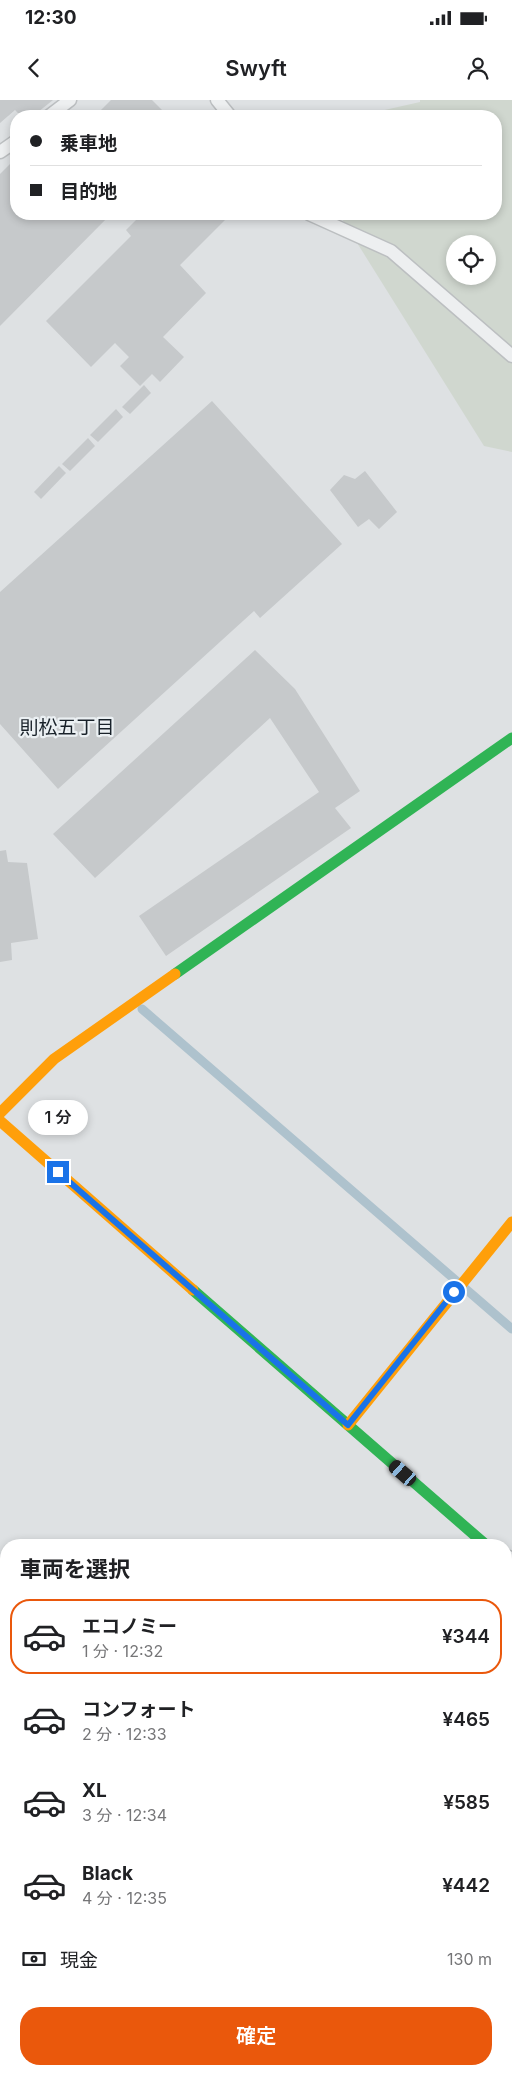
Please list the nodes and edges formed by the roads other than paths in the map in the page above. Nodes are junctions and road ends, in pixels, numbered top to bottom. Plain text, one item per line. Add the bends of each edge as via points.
1 (70, 100) edge
2 (217, 100) edge
3 (57, 110) edge
4 (225, 110) edge
5 (322, 220) edge
6 (512, 356) edge
7 (512, 738) edge
8 (0, 1113) edge
9 (0, 1121) edge
10 (512, 1222) edge
11 (348, 1425) junction
12 (479, 1539) edge

1 - 3 lane
2 - 4 lane
5 - 6 lane via 391,251
7 - 8 street via 54,1059
9 - 11 street
10 - 11 street
11 - 12 street

